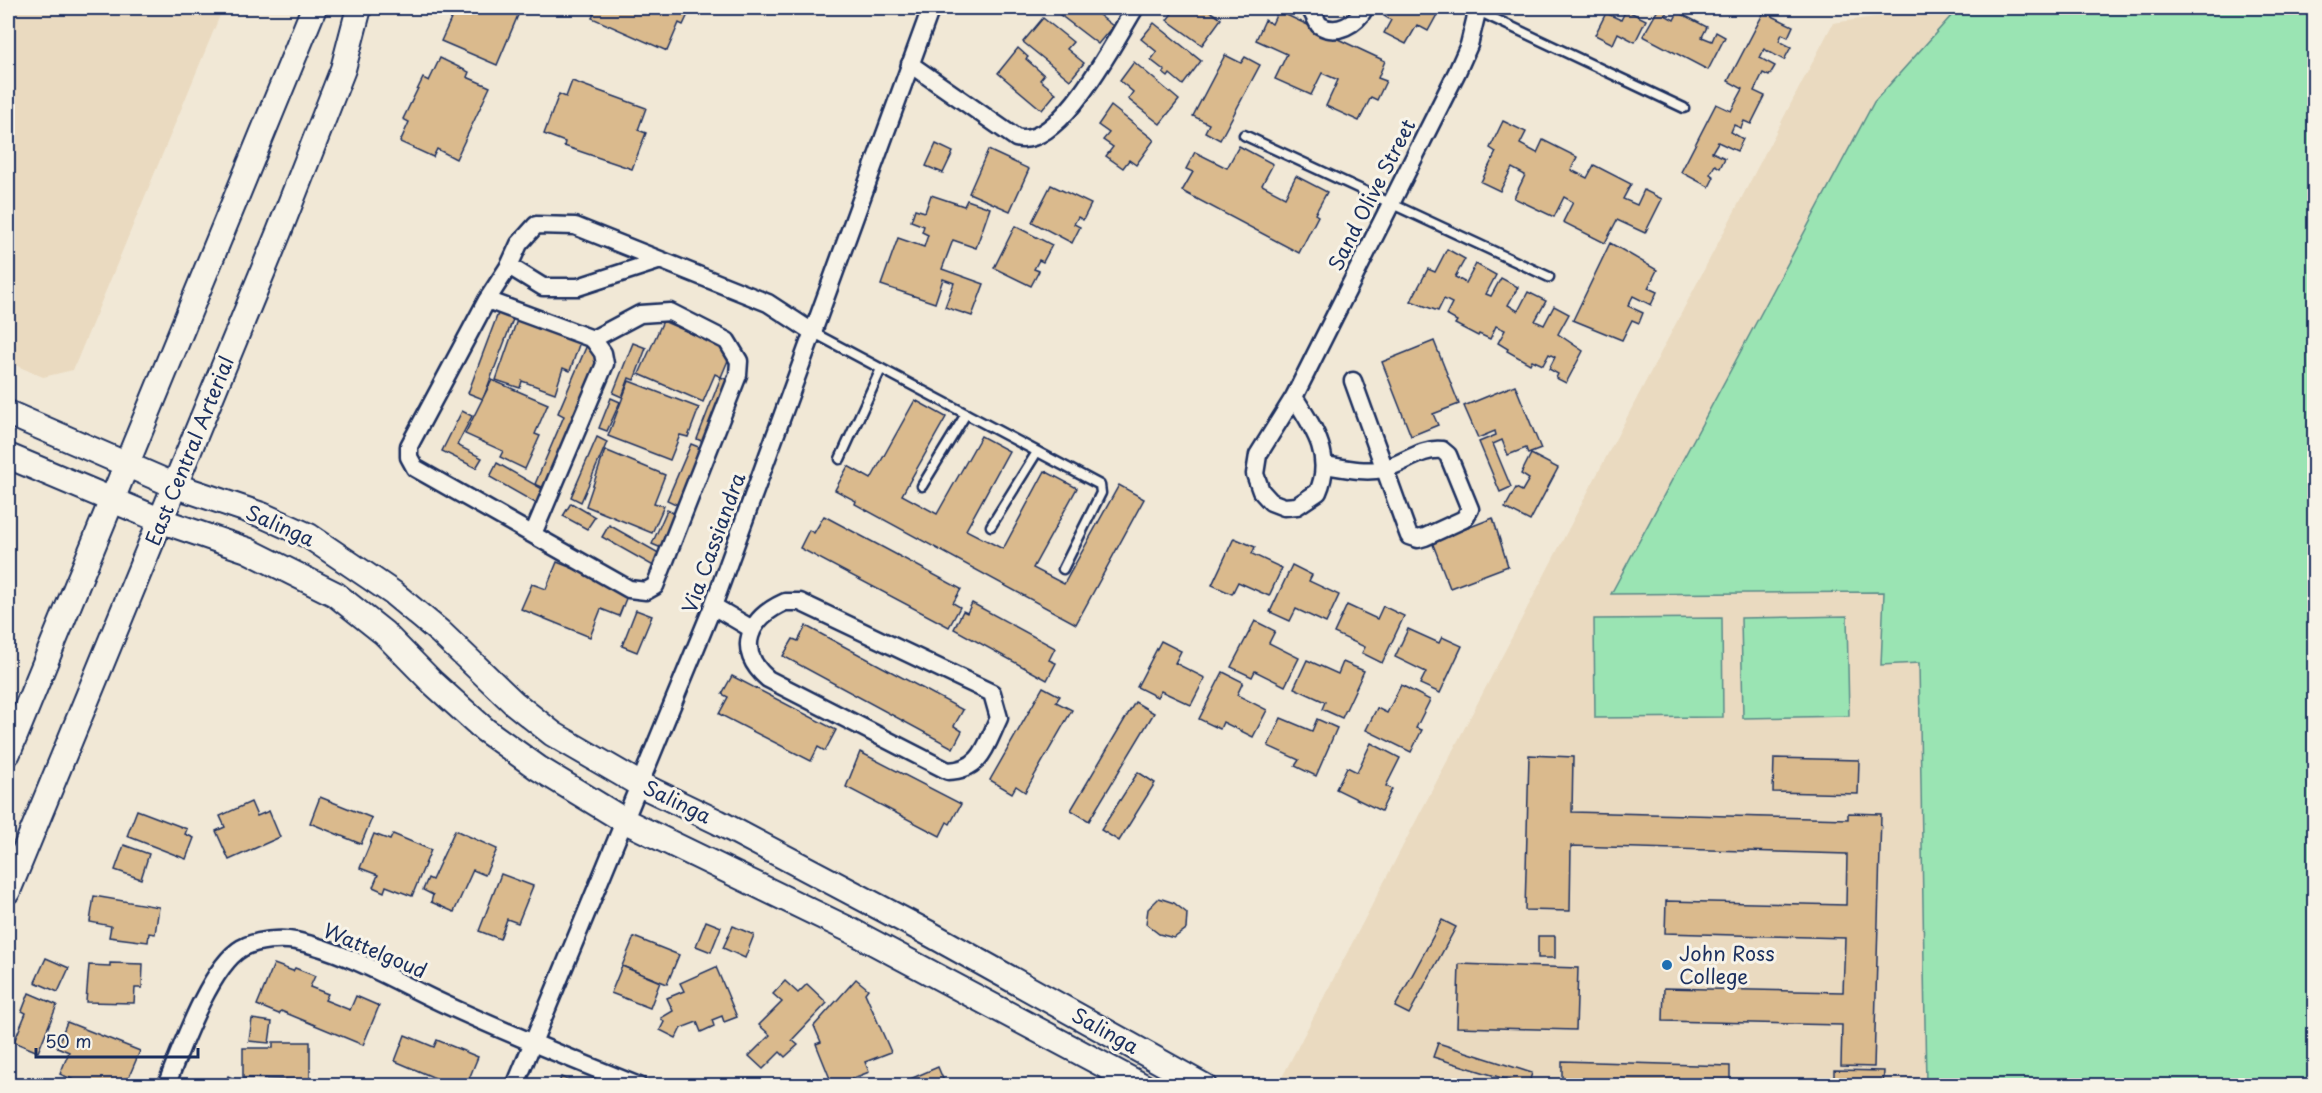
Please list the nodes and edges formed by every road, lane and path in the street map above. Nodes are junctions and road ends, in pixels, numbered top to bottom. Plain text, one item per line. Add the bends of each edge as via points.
1 (314, 8) edge
2 (359, 8) edge
3 (931, 8) edge
4 (1135, 8) edge
5 (1310, 8) edge
6 (1365, 8) edge
7 (1478, 9) edge
8 (910, 64) junction
9 (1684, 108) dead end
10 (1244, 135) dead end
11 (1390, 202) junction
12 (658, 261) junction
13 (509, 266) junction
14 (1549, 277) dead end
15 (487, 300) junction
16 (814, 333) junction
17 (593, 339) junction
18 (881, 369) junction
19 (1353, 381) dead end
20 (1294, 397) junction
21 (8, 413) edge
22 (966, 414) junction
23 (1037, 452) junction
24 (8, 456) edge
25 (840, 459) dead end
26 (128, 465) junction
27 (1325, 465) junction
28 (1385, 469) junction
29 (176, 486) junction
30 (922, 486) dead end
31 (113, 500) junction
32 (162, 521) junction
33 (992, 526) dead end
34 (533, 534) junction
35 (1064, 568) dead end
36 (713, 606) junction
37 (752, 629) junction
38 (8, 753) edge
39 (641, 784) junction
40 (625, 821) junction
41 (8, 891) edge
42 (532, 1045) junction
43 (166, 1086) edge
44 (515, 1086) edge
45 (639, 1086) edge
46 (1143, 1086) edge
47 (1204, 1086) edge

1 - 26 street
2 - 29 street, East Central Arterial via 338,80
3 - 8 street, Via Cassiandra
4 - 8 street via 1086,87 1052,128 1024,140
5 - 6 street via 1319,26 1335,30 1351,24
7 - 9 lane
7 - 11 street, Sand Olive Street via 1457,72
8 - 16 street, Via Cassiandra
10 - 11 lane
11 - 14 lane
11 - 20 street, Sand Olive Street
12 - 13 street via 578,287 543,287
12 - 13 street via 574,226 536,225 519,244
12 - 16 street via 768,303
13 - 15 street
15 - 17 street
15 - 34 street via 410,446 410,458 415,468
16 - 18 lane
16 - 36 street, Via Cassiandra
17 - 34 street via 605,364
17 - 34 street via 640,314 670,312 727,341 739,362 738,375 655,586 646,591 629,589
18 - 22 lane
18 - 25 lane
19 - 28 street
20 - 27 street via 1313,428
20 - 27 street, Sand Olive Street via 1258,455 1255,474 1261,491 1271,502 1297,506 1318,492
21 - 26 street, Salinga
22 - 23 lane
22 - 30 lane
23 - 33 lane
23 - 35 lane via 1102,489
24 - 31 street, Salinga
26 - 29 street, Salinga
26 - 31 street
27 - 28 street
28 - 28 street via 1413,538 1425,537 1467,515 1469,504 1448,455 1442,450 1429,451
29 - 32 street, East Central Arterial
29 - 39 street, Salinga via 262,515 309,536 349,561 440,632 514,703 553,734
31 - 32 street, Salinga
31 - 38 street
32 - 40 street, Salinga via 247,550 335,594 384,633 485,730
32 - 41 street, East Central Arterial
36 - 37 street
36 - 39 street, Via Cassiandra
37 - 37 street via 769,609 785,602 800,602 992,693 999,717 978,761 963,771 948,771 768,679 754,667 749,651
39 - 40 street, Via Cassiandra
39 - 47 street, Salinga via 932,935
40 - 42 street, Via Cassiandra
40 - 46 street, Salinga via 850,930
42 - 43 street, Wattelgoud via 325,950 294,941 264,941 241,949 221,971 204,997
42 - 44 street, Via Cassiandra
42 - 45 street, Wattelgoud

